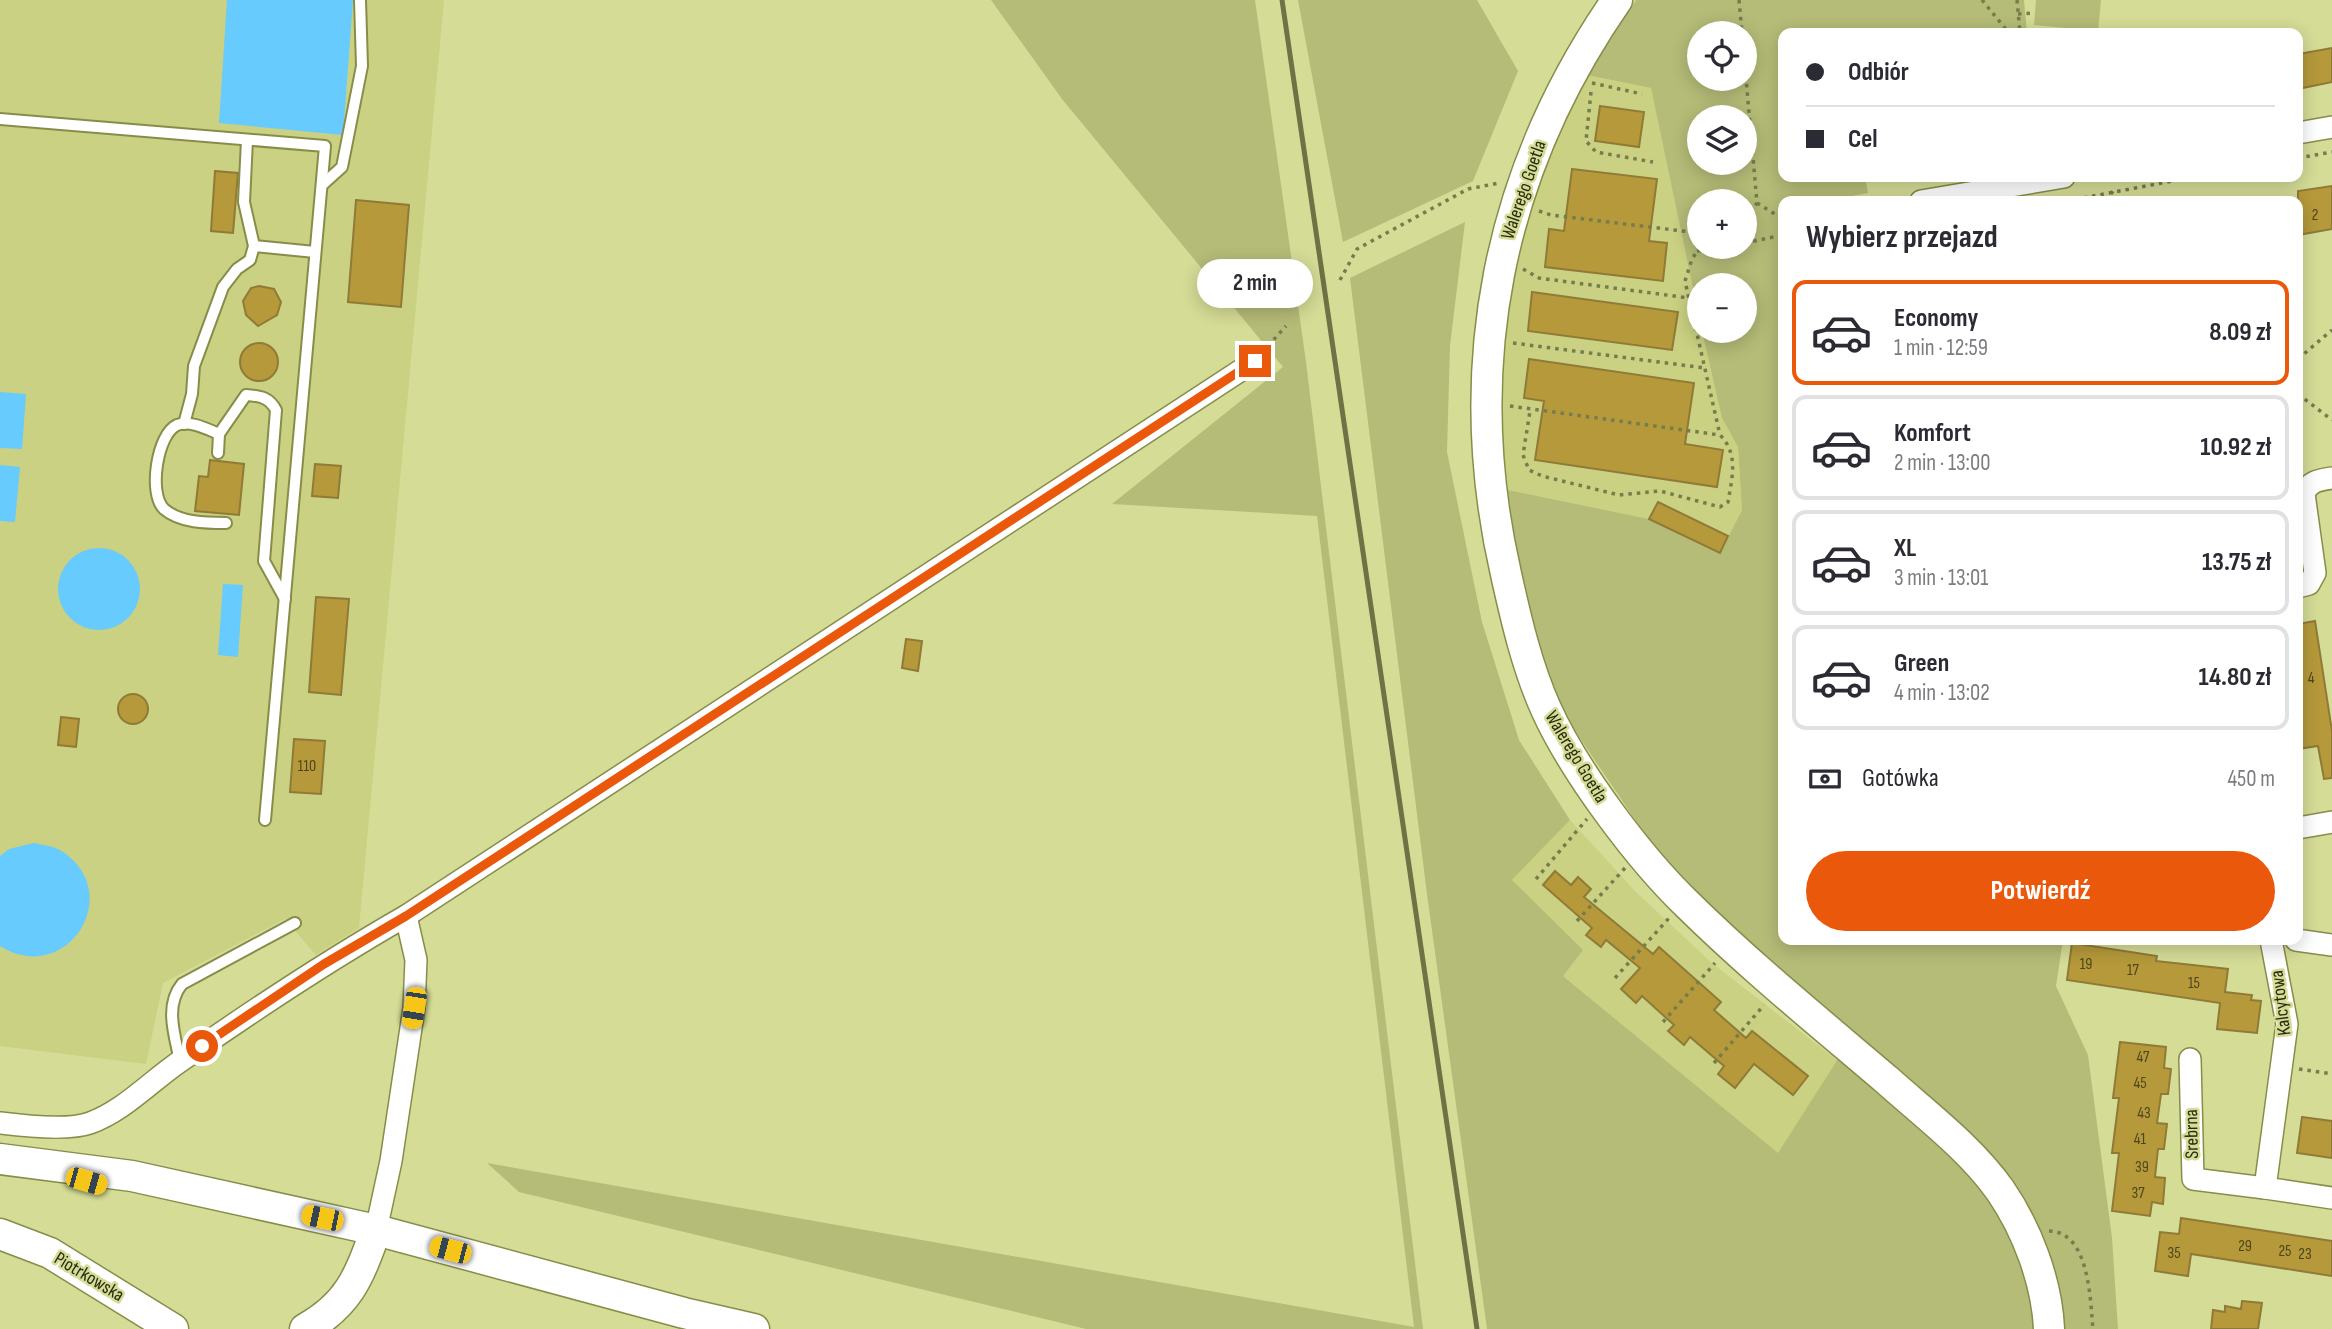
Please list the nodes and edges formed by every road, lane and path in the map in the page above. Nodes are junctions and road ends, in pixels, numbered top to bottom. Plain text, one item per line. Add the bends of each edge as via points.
1 (360, 0) edge
2 (1617, 0) edge
3 (1739, 0) edge
4 (1982, 0) edge
5 (2017, 0) edge
6 (2035, 13) dead end
7 (2018, 15) junction
8 (1741, 21) edge
9 (2006, 28) edge
10 (2019, 28) edge
11 (1582, 77) junction
12 (1747, 91) edge
13 (1642, 94) dead end
14 (0, 119) edge
15 (2332, 127) edge
16 (2303, 132) edge
17 (247, 139) junction
18 (2332, 152) edge
19 (2303, 157) edge
20 (1654, 162) dead end
21 (2055, 182) edge
22 (2164, 182) edge
23 (321, 185) junction
24 (1756, 189) edge
25 (1521, 191) junction
26 (2113, 191) junction
27 (2037, 192) edge
28 (1985, 196) edge
29 (2087, 196) edge
30 (2110, 196) edge
31 (1757, 203) edge
32 (1778, 216) edge
33 (1687, 232) edge
34 (1778, 237) edge
35 (1757, 241) edge
36 (254, 246) junction
37 (315, 252) junction
38 (1500, 262) junction
39 (1340, 281) dead end
40 (1687, 298) edge
41 (1286, 326) dead end
42 (2332, 330) edge
43 (1488, 340) junction
44 (1699, 343) edge
45 (2303, 355) edge
46 (1255, 361) joint
47 (1705, 368) junction
48 (2303, 398) edge
49 (1484, 405) junction
50 (1530, 411) junction
51 (2332, 420) edge
52 (184, 424) junction
53 (219, 434) junction
54 (1720, 435) junction
55 (218, 453) dead end
56 (2332, 478) edge
57 (226, 523) dead end
58 (2303, 586) edge
59 (285, 599) junction
60 (1602, 801) junction
61 (265, 820) dead end
62 (2332, 822) edge
63 (2303, 827) edge
64 (1640, 852) junction
65 (1536, 879) dead end
66 (1684, 901) junction
67 (406, 916) junction
68 (1577, 921) dead end
69 (295, 923) dead end
70 (2303, 941) edge
71 (1730, 945) junction
72 (2272, 945) edge
73 (2332, 945) edge
74 (1615, 978) dead end
75 (1780, 988) junction
76 (1663, 1022) dead end
77 (2190, 1059) dead end
78 (180, 1061) junction
79 (1714, 1063) dead end
80 (2283, 1066) junction
81 (2332, 1074) edge
82 (0, 1123) edge
83 (9, 1161) edge
84 (2265, 1188) junction
85 (2332, 1198) edge
86 (2022, 1230) junction
87 (0, 1234) edge
88 (372, 1240) junction
89 (173, 1329) edge
90 (305, 1329) edge
91 (754, 1329) edge
92 (2049, 1329) edge
93 (2093, 1329) edge

1 - 23 lane via 362,66 342,167
2 - 11 street, Walerego Goetla
3 - 8 path
4 - 9 path
5 - 7 path
6 - 7 path
7 - 10 path
11 - 13 path
11 - 20 path via 1586,141 1596,152
11 - 25 street, Walerego Goetla
12 - 24 path
14 - 17 lane
15 - 16 street
17 - 23 lane via 325,146
17 - 36 lane via 244,202
18 - 19 path
21 - 27 street
22 - 26 path
23 - 37 lane
25 - 33 path via 1551,215
25 - 38 street, Walerego Goetla
25 - 39 path via 1468,189 1357,249
26 - 29 path
26 - 30 path
27 - 28 street
31 - 32 path
34 - 35 path
36 - 37 lane
36 - 52 lane via 250,260 223,287 194,366
37 - 59 lane
38 - 40 path via 1539,278
38 - 43 street, Walerego Goetla
41 - 46 path
42 - 45 path
43 - 47 path
43 - 49 street, Walerego Goetla
44 - 47 path
46 - 67 street
47 - 54 path
48 - 51 path
49 - 50 path
49 - 60 street, Walerego Goetla via 1494,521 1528,658 1546,710
50 - 54 path
50 - 54 path via 1523,455 1529,470 1619,495 1660,491 1720,507 1728,502 1733,466 1730,445
52 - 53 lane
52 - 57 lane via 169,431 158,457 158,499 167,511 181,517
53 - 55 lane
53 - 59 lane via 246,395 272,402 276,410 264,561
56 - 58 street via 2313,482 2304,494 2315,573
59 - 61 lane
60 - 64 street, Walerego Goetla
60 - 65 path
62 - 63 street
64 - 66 street, Walerego Goetla
64 - 68 path
66 - 71 street, Walerego Goetla
66 - 74 path
67 - 78 street via 324,964
67 - 88 street via 416,960 414,1008 391,1161
69 - 78 lane via 182,984 174,994 171,1014
70 - 73 street
71 - 75 street, Walerego Goetla
71 - 76 path
72 - 80 street, Kalcytowa via 2287,1024
75 - 79 path
75 - 86 street, Walerego Goetla via 1964,1149 2000,1191
77 - 84 street, Srebrna via 2193,1179
78 - 82 street via 89,1124
80 - 81 path
80 - 84 street
83 - 88 street via 109,1188
84 - 85 street, Srebrna
86 - 92 street, Walerego Goetla via 2037,1265
86 - 93 path via 2055,1231 2071,1241 2087,1276
87 - 89 street, Piotrkowska via 50,1253
88 - 90 street via 345,1298
88 - 91 street

